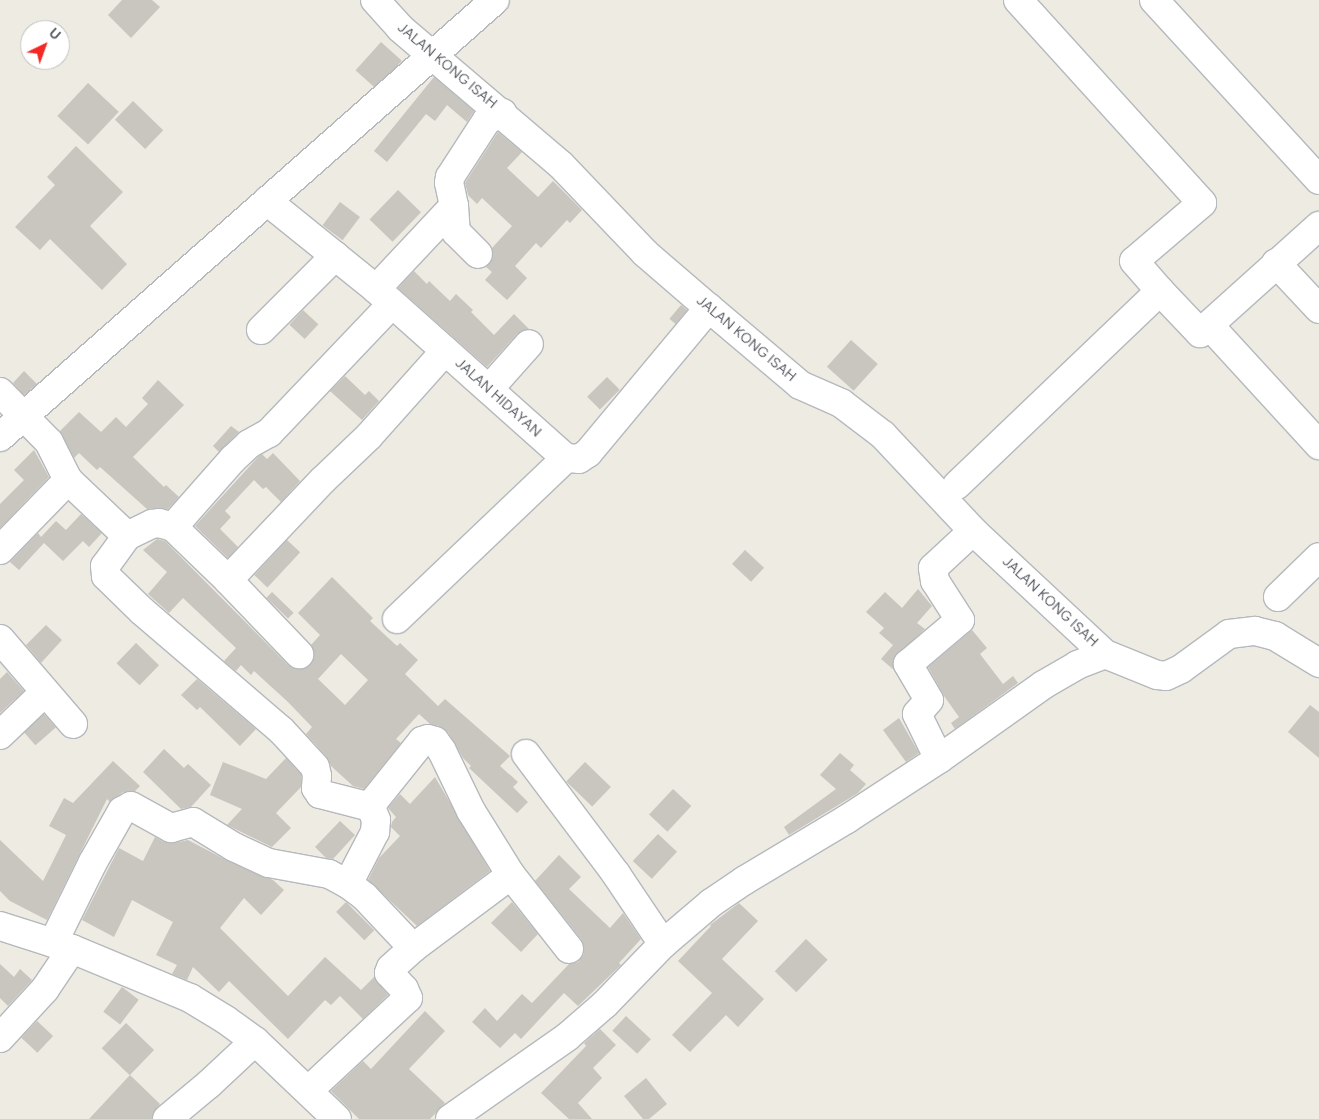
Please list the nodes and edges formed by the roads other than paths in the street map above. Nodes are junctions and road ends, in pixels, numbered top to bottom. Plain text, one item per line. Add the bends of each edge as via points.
1 (374, 0) edge
2 (495, 0) edge
3 (1018, 0) edge
4 (1154, 0) edge
5 (434, 55) junction
6 (502, 113) junction
7 (1319, 180) edge
8 (266, 201) junction
9 (454, 206) junction
10 (1319, 226) edge
11 (478, 254) dead end
12 (335, 256) junction
13 (1276, 263) junction
14 (1160, 291) junction
15 (384, 297) junction
16 (709, 308) junction
17 (1319, 309) edge
18 (1209, 325) junction
19 (260, 330) dead end
20 (529, 344) dead end
21 (446, 351) junction
22 (489, 389) junction
23 (0, 392) edge
24 (24, 416) junction
25 (0, 437) edge
26 (1319, 445) edge
27 (566, 458) junction
28 (68, 480) junction
29 (957, 485) dead end
30 (173, 526) junction
31 (973, 531) junction
32 (127, 536) junction
33 (0, 550) edge
34 (1319, 557) edge
35 (228, 580) junction
36 (1278, 597) dead end
37 (397, 619) dead end
38 (0, 639) edge
39 (299, 654) dead end
40 (1105, 654) junction
41 (1319, 663) edge
42 (44, 693) junction
43 (73, 724) dead end
44 (0, 734) edge
45 (526, 754) dead end
46 (940, 759) junction
47 (372, 807) junction
48 (511, 875) junction
49 (348, 884) junction
50 (0, 926) edge
51 (662, 944) junction
52 (62, 946) junction
53 (413, 948) junction
54 (569, 949) dead end
55 (0, 1038) edge
56 (254, 1041) junction
57 (308, 1090) junction
58 (167, 1119) edge
59 (337, 1119) edge
60 (450, 1119) edge

1 - 5 street, JALAN KONG ISAH via 400,28
2 - 5 street
3 - 14 street via 1202,203 1134,262
4 - 7 street
5 - 6 street, JALAN KONG ISAH
5 - 8 street
6 - 9 street via 487,120 450,177
6 - 16 street, JALAN KONG ISAH via 561,165 645,252
8 - 12 street, JALAN HIDAYAN
8 - 24 street
9 - 11 street via 456,232
9 - 15 street
10 - 13 street
12 - 15 street, JALAN HIDAYAN
12 - 19 street
13 - 17 street
13 - 18 street
14 - 18 street via 1200,333
14 - 29 street
15 - 21 street, JALAN HIDAYAN
15 - 30 street via 269,433 232,459
16 - 27 street via 588,453 579,459
16 - 31 street, JALAN KONG ISAH via 800,385 841,403 875,429
18 - 26 street
20 - 22 street
21 - 22 street, JALAN HIDAYAN
21 - 35 street via 369,436
22 - 27 street, JALAN HIDAYAN
23 - 24 street
24 - 25 street
24 - 28 street via 49,442
27 - 37 street
28 - 32 street
28 - 33 street
30 - 32 street via 152,524
30 - 35 street
31 - 40 street, JALAN KONG ISAH
31 - 46 street via 933,568 935,582 960,620 908,664 929,700 917,714
32 - 47 street via 105,566 106,576 289,738 317,771 316,788 320,794
34 - 36 street
35 - 39 street
38 - 42 street
40 - 41 street, JALAN KONG ISAH via 1166,676 1229,634 1255,631 1275,636
40 - 46 street via 1077,665 1043,685
42 - 43 street
42 - 44 street
45 - 51 street via 616,874
46 - 51 street via 745,880 711,903
47 - 48 street via 422,742 432,739 442,751 470,811
47 - 49 street via 375,832
48 - 53 street
48 - 54 street
49 - 52 street via 322,871 268,863 193,822 172,828 131,806 122,811 93,862
49 - 53 street
50 - 52 street
51 - 60 street via 605,1004 568,1037
52 - 55 street via 45,988
52 - 56 street via 190,998
53 - 57 street via 389,973 407,993 407,1000
56 - 57 street
56 - 58 street
57 - 59 street

